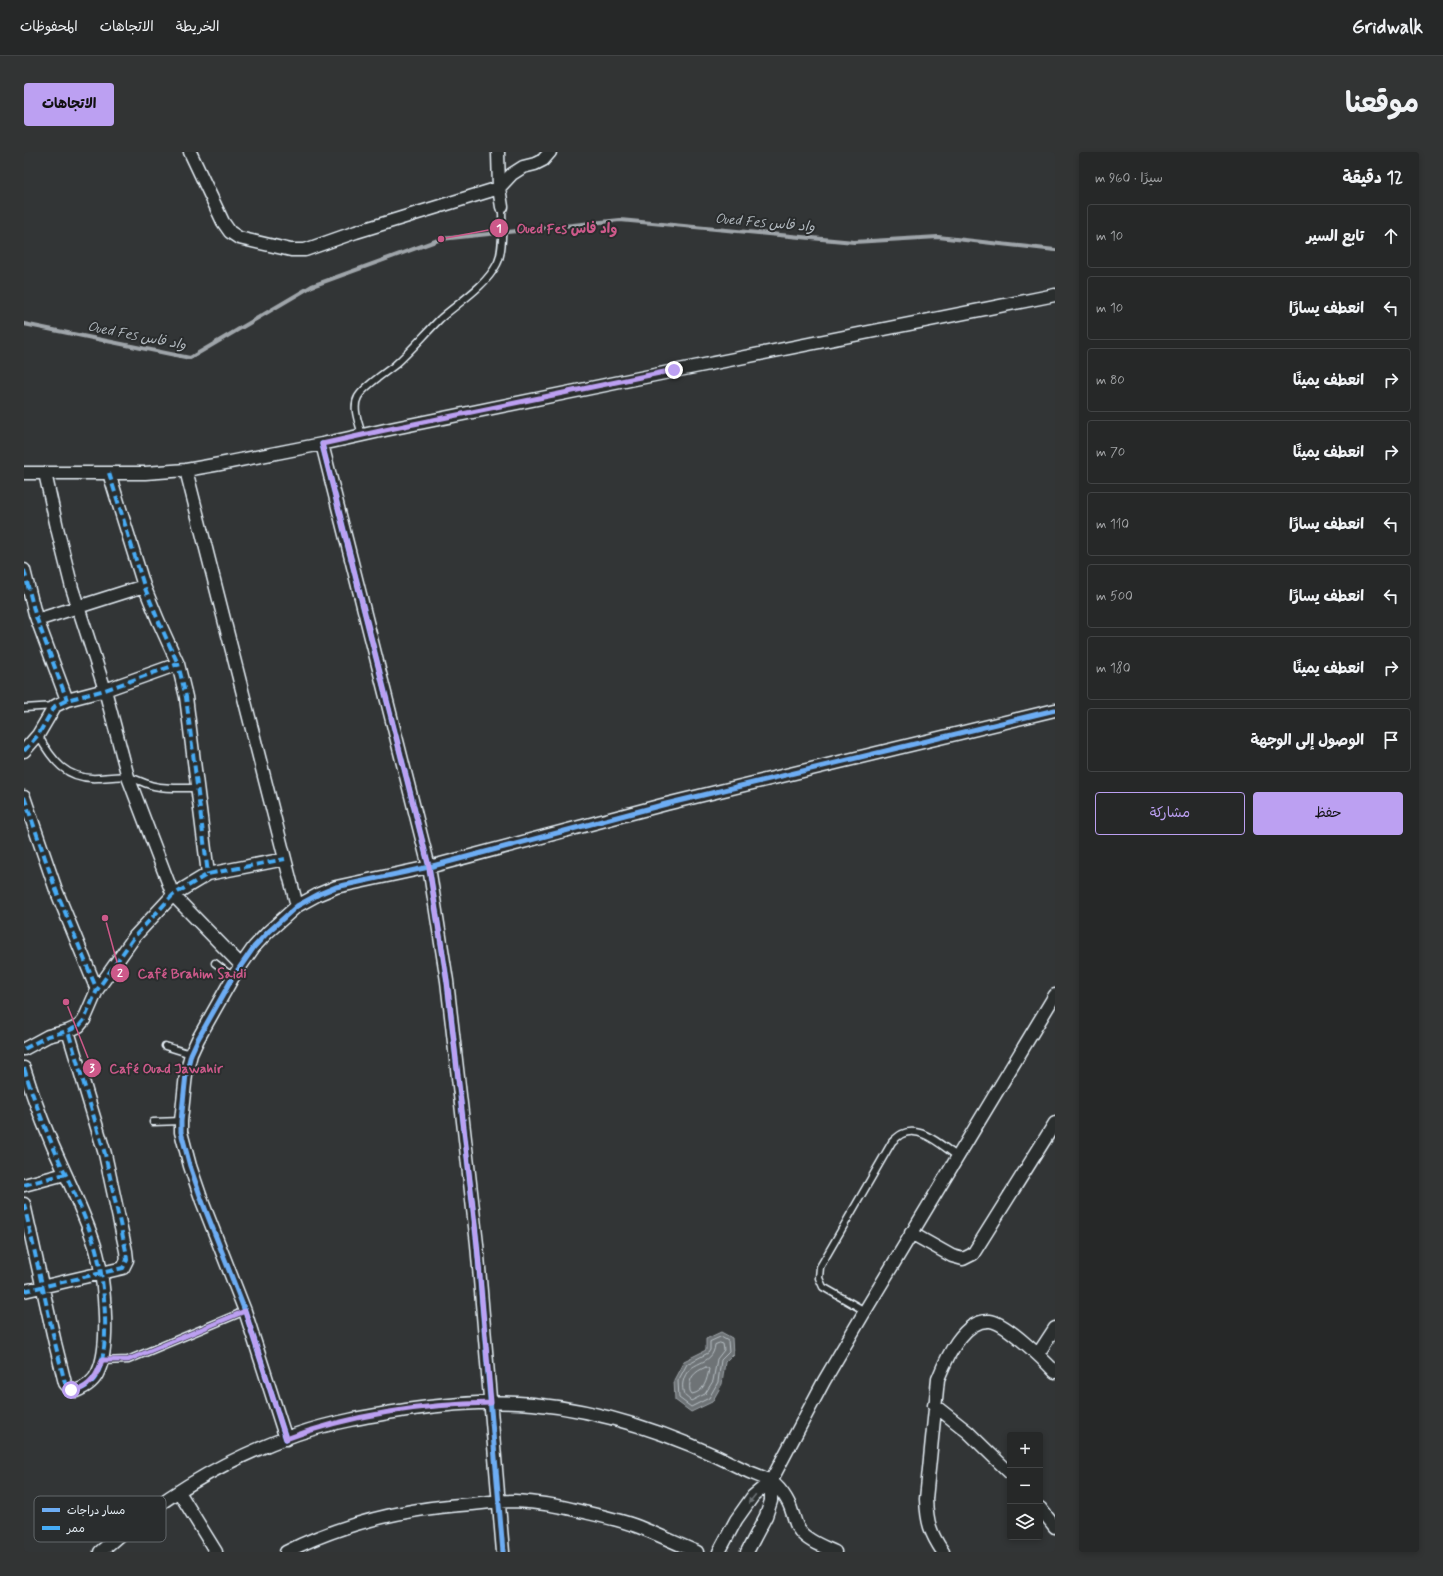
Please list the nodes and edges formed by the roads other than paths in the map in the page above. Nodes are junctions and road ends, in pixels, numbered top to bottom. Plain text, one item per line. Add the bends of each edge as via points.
1 (190, 152) edge
2 (498, 152) edge
3 (550, 152) edge
4 (499, 188) junction
5 (502, 207) joint
6 (1055, 295) edge
7 (362, 435) junction
8 (322, 444) junction
9 (186, 470) junction
10 (24, 473) edge
11 (45, 473) junction
12 (109, 474) junction
13 (24, 570) edge
14 (144, 586) junction
15 (78, 608) junction
16 (37, 620) junction
17 (178, 664) junction
18 (105, 690) junction
19 (66, 700) junction
20 (55, 706) junction
21 (24, 708) edge
22 (1055, 710) edge
23 (38, 735) junction
24 (24, 751) edge
25 (128, 777) junction
26 (197, 788) junction
27 (24, 797) edge
28 (285, 859) junction
29 (429, 867) junction
30 (208, 874) junction
31 (173, 895) junction
32 (297, 906) junction
33 (215, 962) dead end
34 (241, 965) junction
35 (233, 977) junction
36 (97, 990) junction
37 (1055, 995) edge
38 (68, 1032) junction
39 (165, 1046) dead end
40 (24, 1049) edge
41 (191, 1054) junction
42 (24, 1068) edge
43 (181, 1121) junction
44 (153, 1122) dead end
45 (1055, 1123) edge
46 (957, 1156) junction
47 (65, 1174) junction
48 (24, 1185) edge
49 (24, 1204) edge
50 (911, 1233) junction
51 (101, 1274) junction
52 (43, 1287) junction
53 (24, 1291) edge
54 (245, 1311) junction
55 (865, 1311) junction
56 (1055, 1328) edge
57 (1038, 1354) junction
58 (102, 1360) junction
59 (1055, 1372) edge
60 (491, 1403) junction
61 (934, 1405) junction
62 (286, 1439) junction
63 (1007, 1470) edge
64 (771, 1481) junction
65 (179, 1492) junction
66 (166, 1501) edge
67 (498, 1502) junction
68 (1043, 1512) edge
69 (1055, 1527) edge
70 (112, 1542) edge
71 (100, 1552) edge
72 (216, 1552) edge
73 (286, 1552) edge
74 (503, 1552) edge
75 (698, 1552) edge
76 (719, 1552) edge
77 (747, 1552) edge
78 (835, 1552) edge
79 (943, 1552) edge

1 - 4 street via 230,232 239,238 291,250 312,248 329,240
2 - 4 street
3 - 4 street via 543,160 522,167 512,174
4 - 5 street
5 - 7 lane via 500,251 495,268 473,292 440,319 405,356 359,396 355,406
6 - 7 street
7 - 8 street
8 - 9 street
8 - 29 street
9 - 12 street
9 - 28 street
10 - 11 street
11 - 12 street
11 - 15 street
12 - 14 street
13 - 16 street
14 - 15 street
14 - 17 street
15 - 16 street
15 - 18 street
16 - 19 street
17 - 18 street
17 - 26 street via 186,697
18 - 19 street
18 - 25 street
19 - 20 street
20 - 21 lane
20 - 23 street
22 - 29 street via 681,800
23 - 24 street
23 - 25 lane via 48,753 70,774 96,778
25 - 26 lane via 157,787
25 - 31 street
26 - 30 street
27 - 36 street via 56,890
28 - 30 street
28 - 32 street
29 - 32 street via 336,887
29 - 60 street via 447,981 468,1160
30 - 31 street
31 - 34 street
31 - 36 street via 135,936
32 - 34 street via 268,932
33 - 35 lane
34 - 35 street
35 - 41 street via 206,1022
36 - 38 street via 84,1020
37 - 46 street
38 - 40 street via 48,1036
38 - 51 street via 105,1154 126,1251 127,1260 123,1268
39 - 41 lane
41 - 43 street
42 - 47 street
43 - 44 lane
43 - 54 street via 198,1187
45 - 50 street via 973,1254 963,1259 952,1256
46 - 50 street
46 - 55 lane via 923,1133 902,1134 892,1142 820,1267 819,1278 823,1287
47 - 48 street
47 - 51 street via 76,1194 95,1246
49 - 52 street
50 - 55 street
51 - 52 street
51 - 58 street via 105,1303
52 - 53 street
52 - 58 street via 67,1387 76,1391 91,1383
54 - 58 lane via 128,1360
54 - 62 street
55 - 64 street via 824,1381
56 - 57 street
57 - 59 street
57 - 61 street via 1002,1325 991,1320 979,1322 969,1327 944,1362
60 - 62 street via 429,1406 390,1412 319,1428
60 - 64 street via 534,1404 578,1410 609,1418 714,1454
60 - 67 street
61 - 63 street via 968,1432
61 - 79 street via 926,1515 934,1539
62 - 65 street via 221,1466
64 -> 76 street via 753,1496 736,1520
64 - 77 street via 771,1501 766,1516
64 - 78 street via 787,1499 795,1524 801,1533
65 - 66 street
65 - 72 street
67 - 73 street via 435,1507 363,1522
67 - 74 street
67 - 75 street via 535,1503 583,1511 637,1526
68 - 69 street
70 - 71 street

